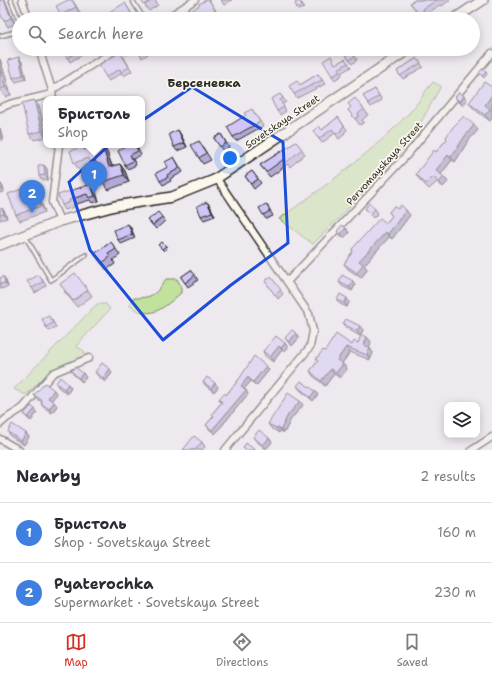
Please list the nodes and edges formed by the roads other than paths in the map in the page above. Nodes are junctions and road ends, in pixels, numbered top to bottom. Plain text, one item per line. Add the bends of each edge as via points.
1 (11, 0) edge
2 (22, 0) edge
3 (132, 0) edge
4 (195, 0) edge
5 (483, 0) edge
6 (16, 12) edge
7 (26, 12) edge
8 (140, 12) edge
9 (176, 12) edge
10 (465, 12) edge
11 (12, 33) edge
12 (0, 36) edge
13 (492, 53) edge
14 (41, 56) edge
15 (107, 56) edge
16 (399, 56) edge
17 (53, 94) edge
18 (43, 96) edge
19 (0, 108) edge
20 (59, 148) edge
21 (217, 179) junction
22 (60, 221) junction
23 (24, 236) junction
24 (0, 246) edge
25 (86, 255) dead end
26 (287, 282) junction
27 (89, 358) dead end
28 (0, 424) edge
29 (492, 436) edge
30 (0, 439) edge
31 (19, 450) edge
32 (225, 450) edge
33 (472, 450) edge

1 - 6 lane
2 - 7 street
3 - 8 lane
4 - 9 street
5 - 10 main road
11 - 12 lane
13 - 26 street, Pervomayskaya Street via 406,156
14 - 17 street
15 - 17 street
16 - 21 main road, Sovetskaya Street
18 - 19 street
20 - 22 street via 52,202
21 - 22 main road, Sovetskaya Street via 172,197 115,206
21 - 26 street
22 - 23 main road, Sovetskaya Street
23 - 24 main road, Sovetskaya Street
23 - 25 lane via 52,280
26 - 32 street via 309,314 313,331 310,347
27 - 28 street via 53,373 23,408
29 - 33 street
30 - 31 street

